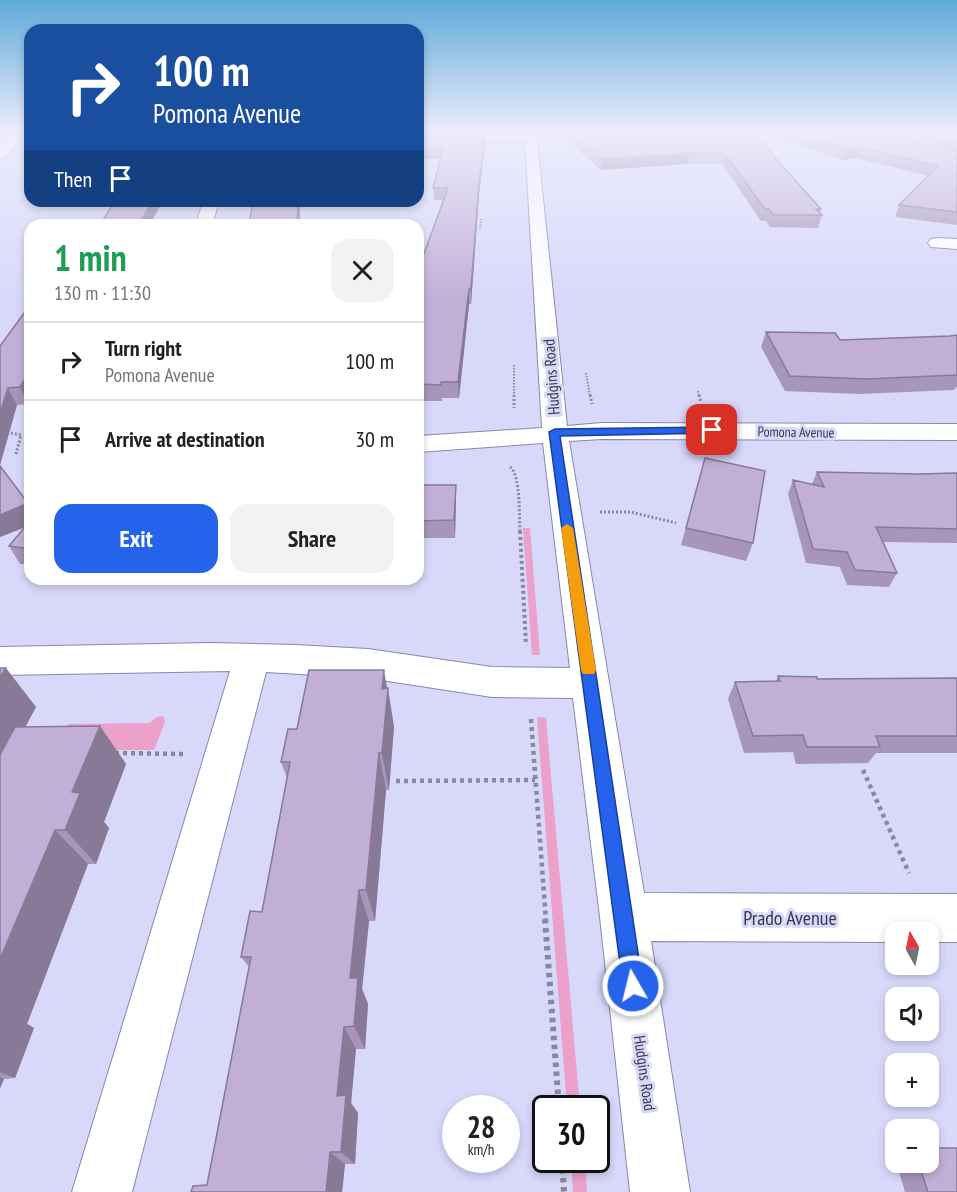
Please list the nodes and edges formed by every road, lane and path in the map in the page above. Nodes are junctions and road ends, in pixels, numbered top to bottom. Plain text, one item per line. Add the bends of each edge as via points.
1 (534, 188) edge
2 (481, 219) dead end
3 (480, 229) dead end
4 (937, 243) dead end
5 (957, 244) edge
6 (514, 359) dead end
7 (586, 370) dead end
8 (598, 408) dead end
9 (514, 413) dead end
10 (555, 432) junction
11 (957, 432) edge
12 (11, 434) dead end
13 (424, 443) edge
14 (16, 454) dead end
15 (504, 462) dead end
16 (565, 513) junction
17 (676, 523) dead end
18 (252, 658) junction
19 (0, 661) edge
20 (529, 683) junction
21 (591, 683) junction
22 (110, 753) dead end
23 (225, 754) junction
24 (863, 770) dead end
25 (535, 780) junction
26 (396, 781) dead end
27 (624, 917) junction
28 (943, 918) edge
29 (558, 1095) edge
30 (563, 1173) edge
31 (102, 1192) edge
32 (564, 1192) edge
33 (660, 1192) edge

1 - 10 main road, Hudgins Road
2 - 3 path
4 - 5 main road
6 - 9 path
7 - 8 path via 590,401
10 - 11 main road, Pomona Avenue
10 - 13 main road, Pomona Avenue
10 - 16 main road, Hudgins Road
12 - 14 path via 21,435
15 - 20 path via 514,470 517,480
16 - 17 path via 632,512
16 - 21 main road, Hudgins Road
18 - 19 main road
18 - 20 main road via 384,664 459,678
18 - 23 main road
20 - 21 main road
20 - 25 path
21 - 27 main road, Hudgins Road
22 - 23 path
23 - 31 main road
24 - 28 path
25 - 26 path
25 - 29 path
27 - 28 main road, Prado Avenue
27 - 33 main road, Hudgins Road
30 - 32 path

